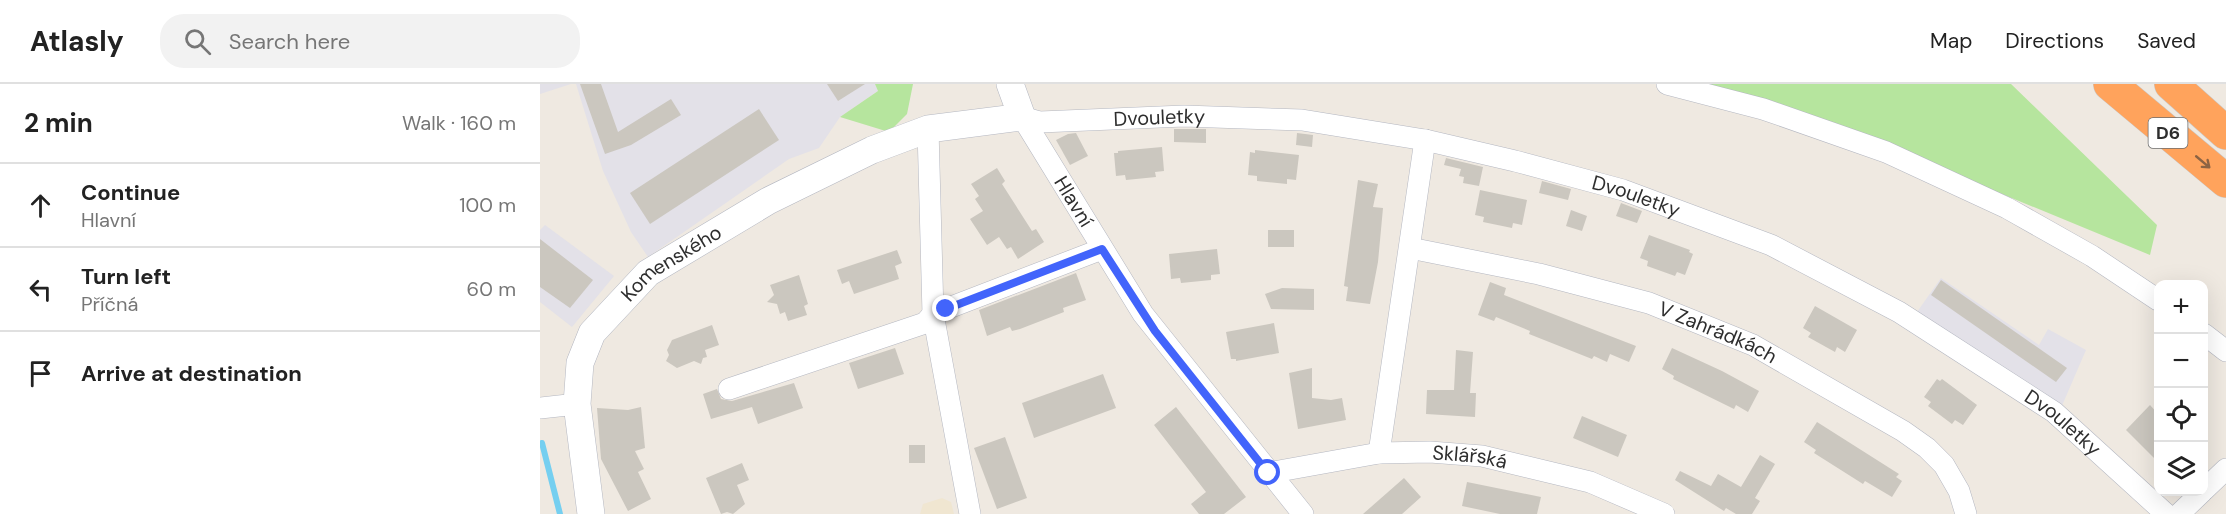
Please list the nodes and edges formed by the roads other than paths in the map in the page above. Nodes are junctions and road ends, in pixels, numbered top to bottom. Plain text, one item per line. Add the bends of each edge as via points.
1 (1010, 84) edge
2 (1667, 84) edge
3 (2110, 84) edge
4 (2171, 84) edge
5 (1022, 117) junction
6 (928, 129) junction
7 (2226, 133) edge
8 (1425, 140) junction
9 (2226, 181) edge
10 (1410, 248) junction
11 (1102, 249) junction
12 (2154, 297) edge
13 (933, 314) junction
14 (2208, 337) edge
15 (2226, 351) edge
16 (729, 389) dead end
17 (577, 404) junction
18 (540, 408) edge
19 (1379, 453) junction
20 (2226, 469) edge
21 (1268, 473) junction
22 (2208, 486) edge
23 (2198, 496) edge
24 (591, 514) edge
25 (970, 514) edge
26 (1303, 514) edge
27 (1664, 514) edge
28 (1966, 514) edge
29 (2166, 514) edge
30 (2179, 514) edge

1 - 5 street
2 - 12 street via 1763,109 1886,152 2007,208 2092,256
3 -> 9 highway, D6
4 - 7 highway, D6
5 - 6 street, Komenského
5 - 8 street, Dvouletky via 1040,122 1185,116 1302,120
5 - 11 street, Hlavní
6 - 13 street
6 - 17 street, Komenského via 872,150 768,201 648,273 592,333 580,363
8 - 10 street
8 - 29 street, Dvouletky via 1623,190 1771,245 1899,312 2054,412
10 - 19 street
10 - 28 street, V Zahrádkách via 1539,274 1649,303 1753,345 1927,448 1944,465 1959,491
11 - 13 street
11 - 21 street, Hlavní via 1155,331
13 - 16 street via 925,323
13 - 25 street
14 - 15 street
17 - 18 street
17 - 24 street, Komenského
19 - 21 street, Sklářská
19 - 27 street, Sklářská via 1470,455 1536,468 1590,482
20 - 22 street
21 - 26 street, Hlavní
23 - 30 street

